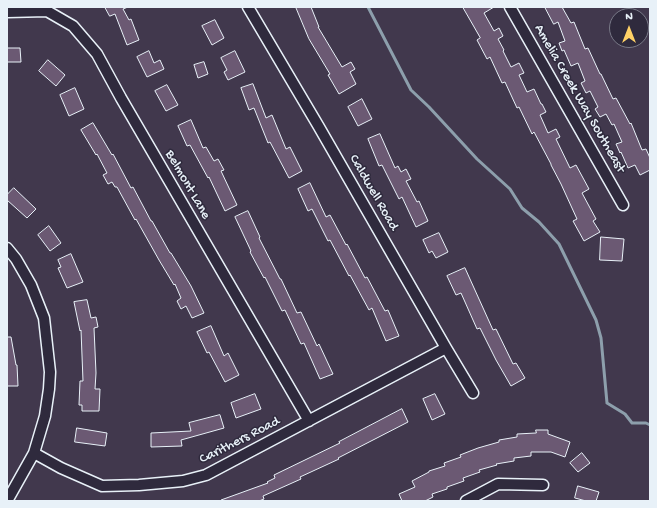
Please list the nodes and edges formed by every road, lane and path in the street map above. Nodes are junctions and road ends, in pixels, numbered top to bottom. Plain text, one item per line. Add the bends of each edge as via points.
1 (248, 7) edge
2 (510, 7) edge
3 (48, 9) edge
4 (7, 12) edge
5 (623, 205) dead end
6 (7, 248) edge
7 (446, 348) junction
8 (473, 393) dead end
9 (309, 421) junction
10 (34, 453) junction
11 (543, 485) dead end
12 (7, 501) edge
13 (466, 501) edge

1 - 7 street, Caldwell Road
2 - 5 street, Amelia Creek Way Southeast
3 - 4 street, Belmont Lane
3 - 9 street, Belmont Lane via 73,26 97,54
6 - 10 street via 31,285 44,318 50,372 49,389 45,416
7 - 8 street, Caldwell Road
7 - 9 street, Carithers Road
9 - 10 street, Carithers Road via 206,475 183,481 139,486 102,486
10 - 12 street
11 - 13 street via 498,484

